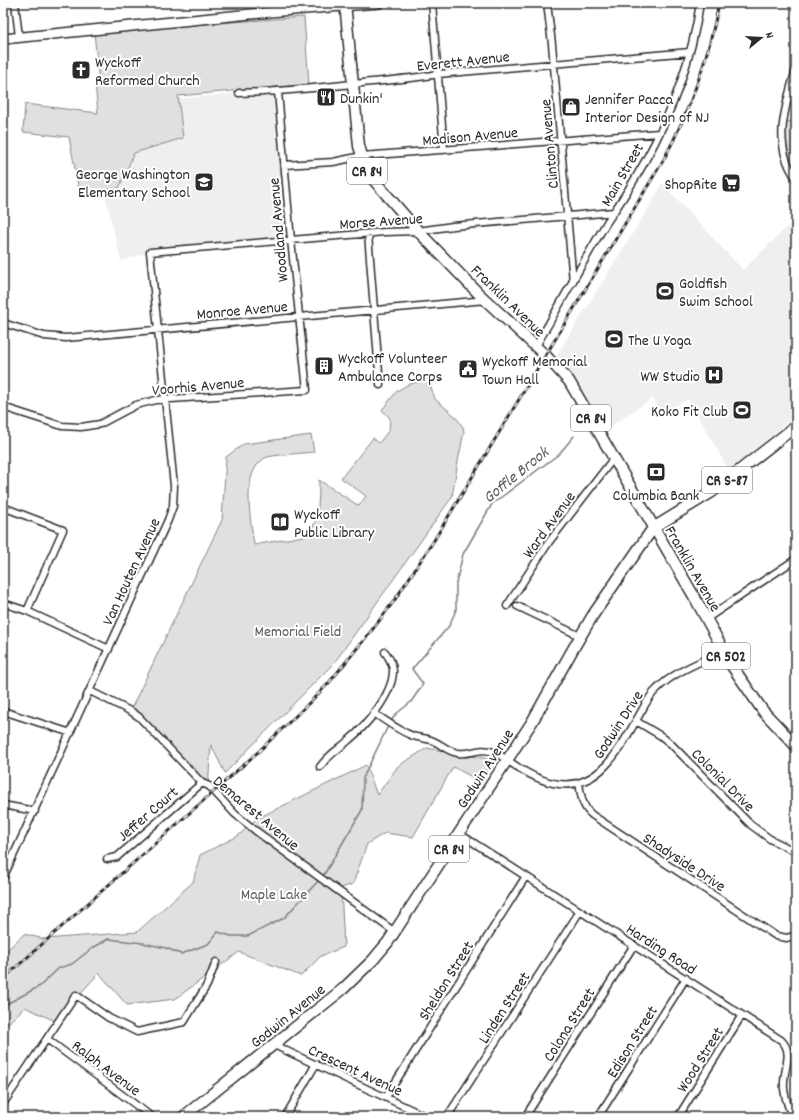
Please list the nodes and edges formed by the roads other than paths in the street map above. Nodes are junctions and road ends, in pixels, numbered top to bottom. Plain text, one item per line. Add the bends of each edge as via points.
1 (15, 3) edge
2 (379, 3) edge
3 (432, 3) edge
4 (547, 3) edge
5 (700, 3) edge
6 (345, 4) edge
7 (281, 7) edge
8 (19, 37) junction
9 (3, 39) edge
10 (690, 52) junction
11 (554, 65) junction
12 (796, 69) edge
13 (438, 74) junction
14 (353, 84) junction
15 (278, 92) junction
16 (239, 93) dead end
17 (659, 132) junction
18 (560, 140) junction
19 (444, 150) junction
20 (362, 156) junction
21 (284, 166) junction
22 (796, 178) edge
23 (614, 212) junction
24 (567, 216) junction
25 (418, 231) junction
26 (368, 234) junction
27 (291, 240) junction
28 (150, 252) joint
29 (573, 282) junction
30 (486, 300) junction
31 (374, 310) junction
32 (298, 317) junction
33 (3, 323) edge
34 (158, 330) junction
35 (536, 346) junction
36 (380, 385) dead end
37 (307, 390) joint
38 (165, 400) junction
39 (3, 407) edge
40 (796, 426) edge
41 (613, 459) junction
42 (3, 507) edge
43 (653, 528) junction
44 (796, 559) edge
45 (3, 603) edge
46 (507, 606) dead end
47 (517, 606) dead end
48 (27, 611) junction
49 (706, 619) junction
50 (580, 636) junction
51 (109, 649) junction
52 (723, 651) junction
53 (385, 652) dead end
54 (90, 691) junction
55 (3, 711) edge
56 (374, 713) junction
57 (636, 721) junction
58 (71, 733) junction
59 (796, 746) edge
60 (507, 760) junction
61 (320, 767) dead end
62 (202, 783) junction
63 (579, 783) junction
64 (3, 805) edge
65 (35, 811) junction
66 (460, 834) junction
67 (796, 852) edge
68 (107, 859) dead end
69 (526, 876) junction
70 (3, 878) edge
71 (580, 911) junction
72 (396, 932) junction
73 (796, 935) edge
74 (634, 945) junction
75 (216, 962) dead end
76 (686, 978) junction
77 (742, 1015) junction
78 (47, 1039) junction
79 (274, 1045) junction
80 (316, 1064) junction
81 (386, 1098) junction
82 (3, 1104) edge
83 (3, 1115) edge
84 (6, 1117) edge
85 (152, 1117) edge
86 (183, 1117) edge
87 (285, 1117) edge
88 (427, 1117) edge
89 (447, 1117) edge
90 (525, 1117) edge
91 (598, 1117) edge
92 (678, 1117) edge
93 (792, 1117) edge

1 - 8 street
2 - 6 main road
3 - 13 street
4 - 11 street, Clinton Avenue
5 - 10 street, Main Street
6 - 7 main road
6 - 14 main road, Franklin Avenue / CR 84
7 - 8 main road
8 - 9 main road
10 - 11 street, Everett Avenue
10 - 17 street, Main Street via 672,106
11 - 13 street, Everett Avenue
11 - 18 street, Clinton Avenue
12 - 22 street via 782,129 785,157
13 - 14 street, Everett Avenue
13 - 19 street
14 - 15 street, Everett Avenue
14 - 20 main road, Franklin Avenue / CR 84
15 - 16 street, Everett Avenue
15 - 21 street, Woodland Avenue
17 - 18 street, Madison Avenue
17 - 23 street, Main Street via 645,162
18 - 19 street, Madison Avenue
18 - 24 street, Clinton Avenue
19 - 20 street, Madison Avenue
20 - 21 street, Madison Avenue via 333,162
20 - 25 main road, Franklin Avenue / CR 84 via 372,178
21 - 27 street, Woodland Avenue
23 - 24 street, Morse Avenue
23 - 29 street, Main Street
24 - 25 street, Morse Avenue
24 - 29 street, Clinton Avenue
25 - 26 street, Morse Avenue
25 - 30 main road, Franklin Avenue / CR 84
26 - 27 street, Morse Avenue
26 - 31 street
27 - 28 street, Morse Avenue
27 - 32 street, Woodland Avenue
28 - 34 street, Van Houten Avenue
29 - 35 street, Main Street
30 - 31 street, Monroe Avenue
30 - 35 main road, Franklin Avenue / CR 84
31 - 32 street, Monroe Avenue
31 - 36 street
32 - 34 street, Monroe Avenue
32 - 37 street, Woodland Avenue
33 - 34 street, Monroe Avenue via 44,336 61,338
34 - 38 street, Van Houten Avenue
35 - 41 main road, Franklin Avenue / CR 84 via 569,381
37 - 38 street, Voorhis Avenue
38 - 39 street, Voorhis Avenue via 145,402 100,424 81,427 62,426
38 - 51 street, Van Houten Avenue via 174,486 173,506
40 - 43 main road, Godwin Avenue / CR S-87 via 712,492
41 - 43 main road, Franklin Avenue / CR 84
41 - 46 street, Ward Avenue via 549,542
42 - 48 street via 63,530
43 - 49 main road, Franklin Avenue / CR 502
43 - 50 main road, Godwin Avenue / CR 84
44 - 49 street
45 - 48 street
47 - 50 street
48 - 51 street
49 - 52 main road, Franklin Avenue / CR 502
50 - 60 main road, Godwin Avenue / CR 84 via 532,722
51 - 54 street, Van Houten Avenue
52 - 57 street, Godwin Drive via 674,676 658,688
52 - 59 main road, Franklin Avenue / CR 502 via 741,682 783,734
53 - 56 street via 392,665 393,676 385,696
54 - 58 street, Van Houten Avenue
54 - 62 street, Demarest Avenue via 139,717
55 - 58 street
56 - 60 street, Godwin Drive via 404,732 430,739 452,751 464,753 487,750
56 - 61 street via 350,740 330,755
57 - 63 street, Godwin Drive via 608,765 595,776
57 - 67 street, Colonial Drive via 671,744 756,829
58 - 65 street, Van Houten Avenue
60 - 63 street, Godwin Drive via 550,783
60 - 66 main road, Godwin Avenue / CR 84
62 - 68 street, Jeffer Court via 117,857
62 - 72 street, Demarest Avenue via 209,786 235,814 256,831
63 - 73 street, Shadyside Drive via 585,808 592,815 776,936 787,938
64 - 65 street
65 - 70 street, Van Houten Avenue
66 - 69 street, Harding Road
66 - 72 main road, Godwin Avenue / CR 84
69 - 71 street, Harding Road
69 - 81 street, Sheldon Street
71 - 74 street, Harding Road
71 - 89 street, Linden Street
72 - 79 main road, Godwin Avenue / CR 84 via 356,977
74 - 76 street, Harding Road
74 - 90 street, Colona Street
75 - 78 street via 207,985 184,1022 137,1032 109,1018 76,995
76 - 77 street, Harding Road
76 - 91 street, Edison Street
77 - 92 street, Wood Street
77 - 93 street, Harding Road via 781,1040 786,1046 788,1056 784,1088
78 - 82 street
78 - 85 street, Ralph Avenue
79 - 80 street, Crescent Avenue
79 - 86 main road, Godwin Avenue / CR 84
80 - 81 street, Crescent Avenue
80 - 87 street
81 - 88 street, Crescent Avenue
83 - 84 street

